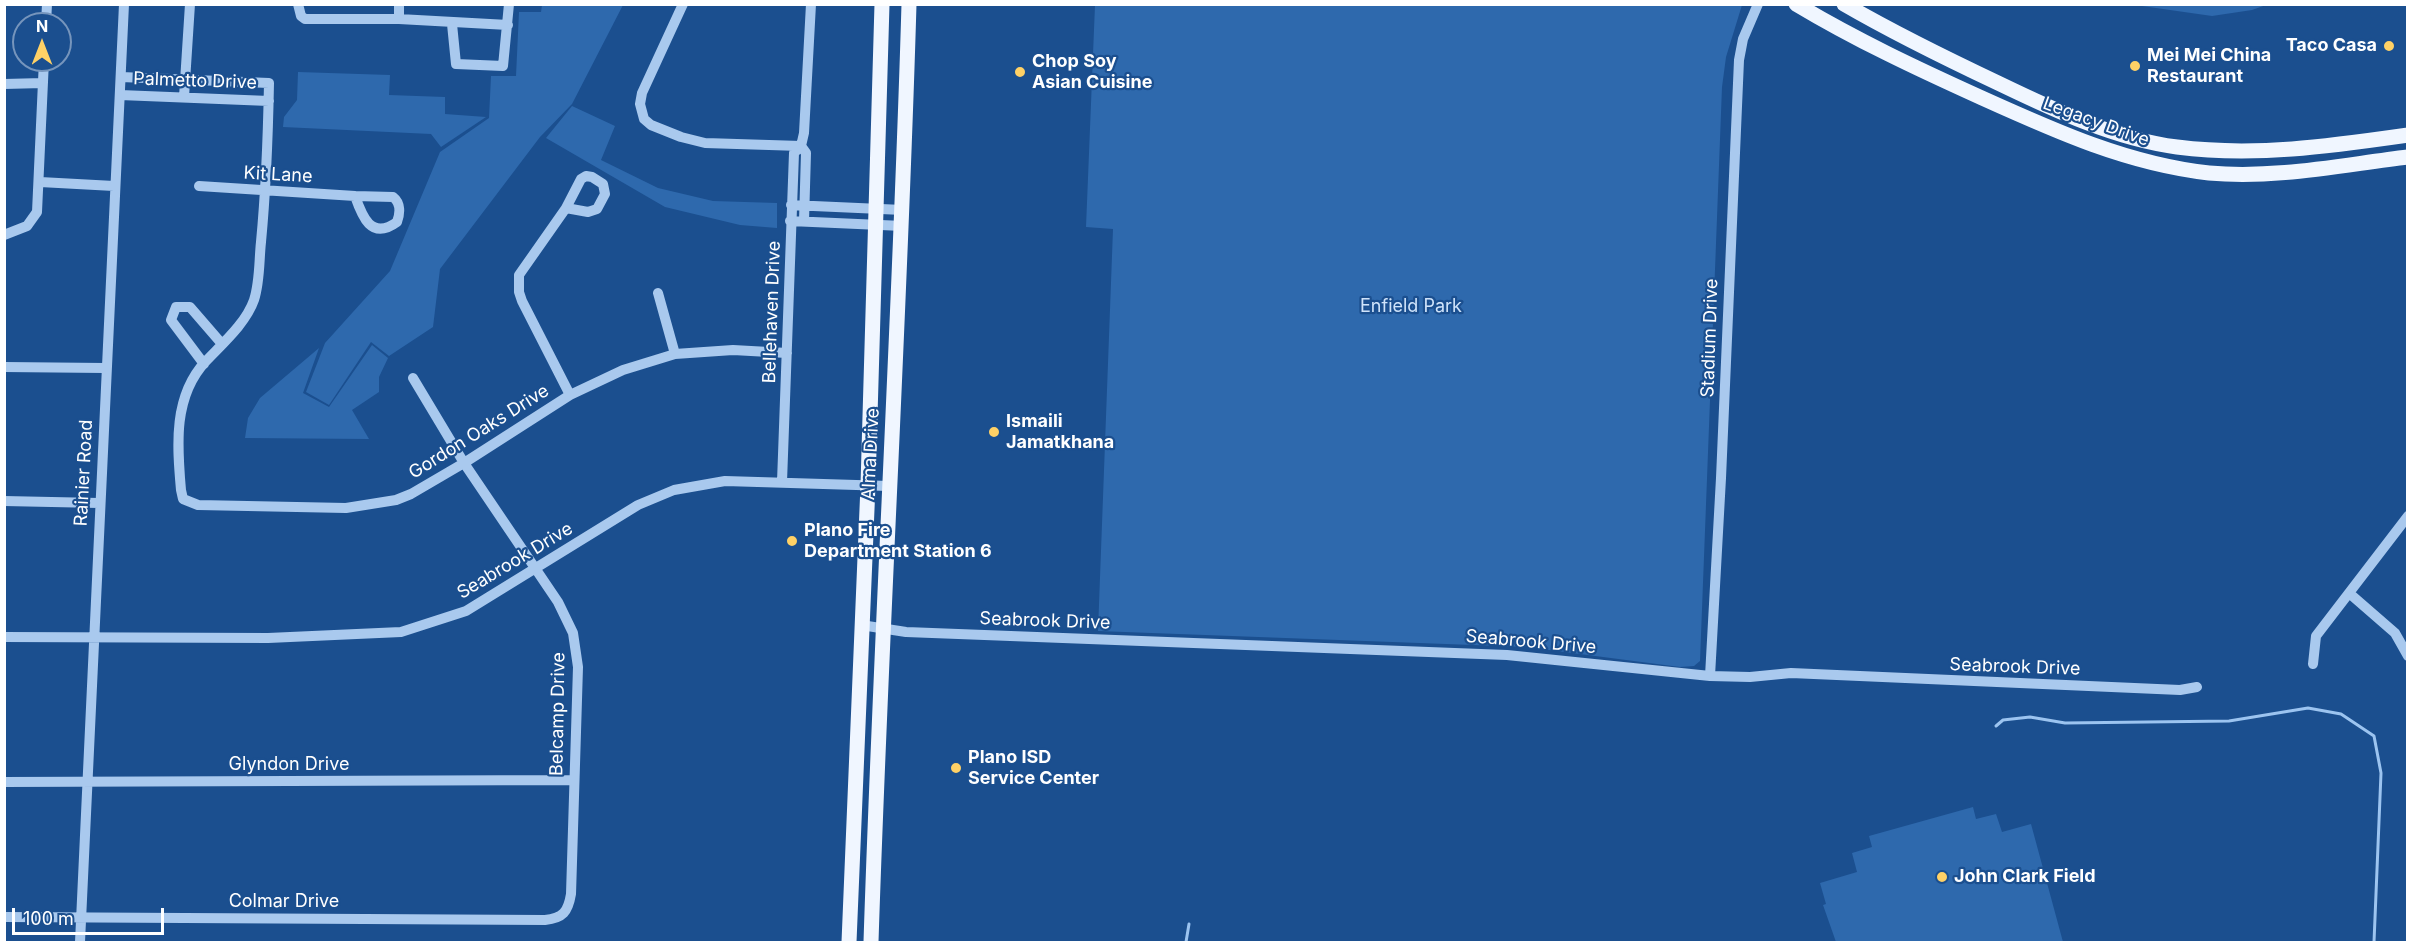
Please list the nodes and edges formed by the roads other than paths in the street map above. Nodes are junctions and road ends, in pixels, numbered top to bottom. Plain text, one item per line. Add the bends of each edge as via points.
1 (124, 4) edge
2 (190, 4) edge
3 (298, 4) edge
4 (399, 4) edge
5 (509, 4) edge
6 (683, 4) edge
7 (811, 4) edge
8 (882, 4) edge
9 (909, 4) edge
10 (1758, 4) edge
11 (1796, 4) edge
12 (1844, 4) edge
13 (399, 19) junction
14 (452, 24) junction
15 (508, 25) junction
16 (43, 72) edge
17 (121, 77) junction
18 (184, 80) junction
19 (42, 83) junction
20 (907, 83) junction
21 (4, 84) edge
22 (880, 84) junction
23 (120, 95) junction
24 (183, 97) junction
25 (269, 100) junction
26 (2034, 101) junction
27 (2024, 117) junction
28 (2408, 135) edge
29 (801, 146) junction
30 (2192, 149) junction
31 (2408, 157) edge
32 (2187, 170) junction
33 (39, 182) junction
34 (114, 186) junction
35 (199, 186) dead end
36 (266, 191) junction
37 (355, 196) dead end
38 (791, 205) junction
39 (804, 206) junction
40 (566, 208) dead end
41 (876, 209) junction
42 (903, 210) junction
43 (790, 221) junction
44 (804, 221) junction
45 (876, 225) junction
46 (903, 226) junction
47 (4, 235) edge
48 (658, 293) dead end
49 (222, 344) junction
50 (787, 353) junction
51 (675, 354) junction
52 (204, 364) junction
53 (4, 367) edge
54 (105, 368) junction
55 (413, 378) dead end
56 (570, 395) junction
57 (464, 463) junction
58 (782, 482) junction
59 (868, 485) junction
60 (889, 486) junction
61 (4, 501) edge
62 (99, 503) junction
63 (2408, 516) edge
64 (537, 568) junction
65 (2349, 593) junction
66 (861, 624) junction
67 (883, 629) junction
68 (4, 637) edge
69 (93, 637) junction
70 (2408, 656) edge
71 (2313, 664) dead end
72 (1710, 676) junction
73 (2197, 687) dead end
74 (574, 780) junction
75 (4, 782) edge
76 (87, 783) junction
77 (873, 867) junction
78 (852, 868) junction
79 (563, 915) joint
80 (4, 917) edge
81 (81, 917) junction
82 (80, 942) edge
83 (849, 942) edge
84 (871, 942) edge

1 - 17 street, Rainier Road
2 - 18 street
3 - 13 street via 305,19
4 - 13 street
5 - 15 street
6 - 29 street via 642,93 641,114 651,125 705,143
7 - 29 street, Bellehaven Drive
8 - 22 main road, Alma Drive
9 - 20 main road, Alma Drive
10 - 72 street, Stadium Drive via 1739,60
11 - 27 main road, Legacy Drive via 1855,39
12 - 26 main road, Legacy Drive via 1902,38
13 - 14 street
14 - 15 street
14 - 15 street via 456,64 503,66
16 - 19 street
17 - 18 street, Palmetto Drive
17 - 23 street, Rainier Road
18 - 24 street
18 - 25 street, Palmetto Drive via 269,83
19 - 21 street
19 - 33 street
20 - 22 main road
20 - 42 main road, Alma Drive
22 - 41 main road, Alma Drive
23 - 24 street, Palmetto Drive
23 - 34 street, Rainier Road
24 - 25 street, Palmetto Drive
25 - 36 street
26 - 27 main road
26 - 30 main road, Legacy Drive via 2127,136
27 - 32 main road, Legacy Drive via 2113,152
28 - 30 main road, Legacy Drive via 2269,152
29 - 38 street, Bellehaven Drive via 794,153
29 - 39 street, Bellehaven Drive via 806,153
30 - 32 main road
31 - 32 main road, Legacy Drive via 2274,174
33 - 34 street
33 - 47 street via 34,218 19,231
34 - 54 street, Rainier Road
35 - 36 street, Kit Lane
36 - 37 street, Kit Lane
36 - 49 street via 257,291 249,310
38 - 39 street
38 - 43 street, Bellehaven Drive
39 - 41 street
39 - 44 street, Bellehaven Drive
40 - 56 street via 519,275 518,284 522,301
41 - 42 street
41 - 45 main road, Alma Drive
42 - 46 main road, Alma Drive
43 - 44 street
43 - 50 street, Bellehaven Drive
44 - 45 street
45 - 46 street
45 - 59 main road, Alma Drive
46 - 60 main road, Alma Drive
48 - 51 street
49 - 52 street
49 - 52 street via 190,307 176,308 171,320
50 - 51 street, Gordon Oaks Drive via 733,350
50 - 58 street, Bellehaven Drive
51 - 56 street, Gordon Oaks Drive via 623,370
52 - 57 street, Gordon Oaks Drive via 191,381 177,432 183,499 198,505 364,506 411,494
53 - 54 street
54 - 62 street, Rainier Road
55 - 57 street, Belcamp Drive
56 - 57 street, Gordon Oaks Drive
57 - 64 street, Belcamp Drive
58 - 59 street, Seabrook Drive
58 - 64 street, Seabrook Drive via 715,482 659,495
59 - 60 street, Seabrook Drive
59 - 66 main road, Alma Drive
60 - 67 main road, Alma Drive
61 - 62 street
62 - 69 street, Rainier Road
63 - 65 street
64 - 69 street, Seabrook Drive via 466,611 401,632 268,638
64 - 74 street, Belcamp Drive via 567,618 576,647
65 - 70 street via 2395,633
65 - 71 street via 2316,636
66 - 67 street, Seabrook Drive
66 - 78 main road, Alma Drive
67 - 72 street, Seabrook Drive via 1507,655
67 - 77 main road, Alma Drive
68 - 69 street, Seabrook Drive
69 - 76 street, Rainier Road
72 - 73 street, Seabrook Drive via 1791,673 2025,685 2180,690
74 - 76 street, Glyndon Drive
74 - 79 street, Belcamp Drive via 571,894
75 - 76 street, Glyndon Drive
76 - 81 street, Rainier Road
77 - 78 main road
77 - 84 main road, Alma Drive
78 - 83 main road, Alma Drive
79 - 81 street, Colmar Drive via 545,920
80 - 81 street, Colmar Drive
81 - 82 street, Rainier Road

